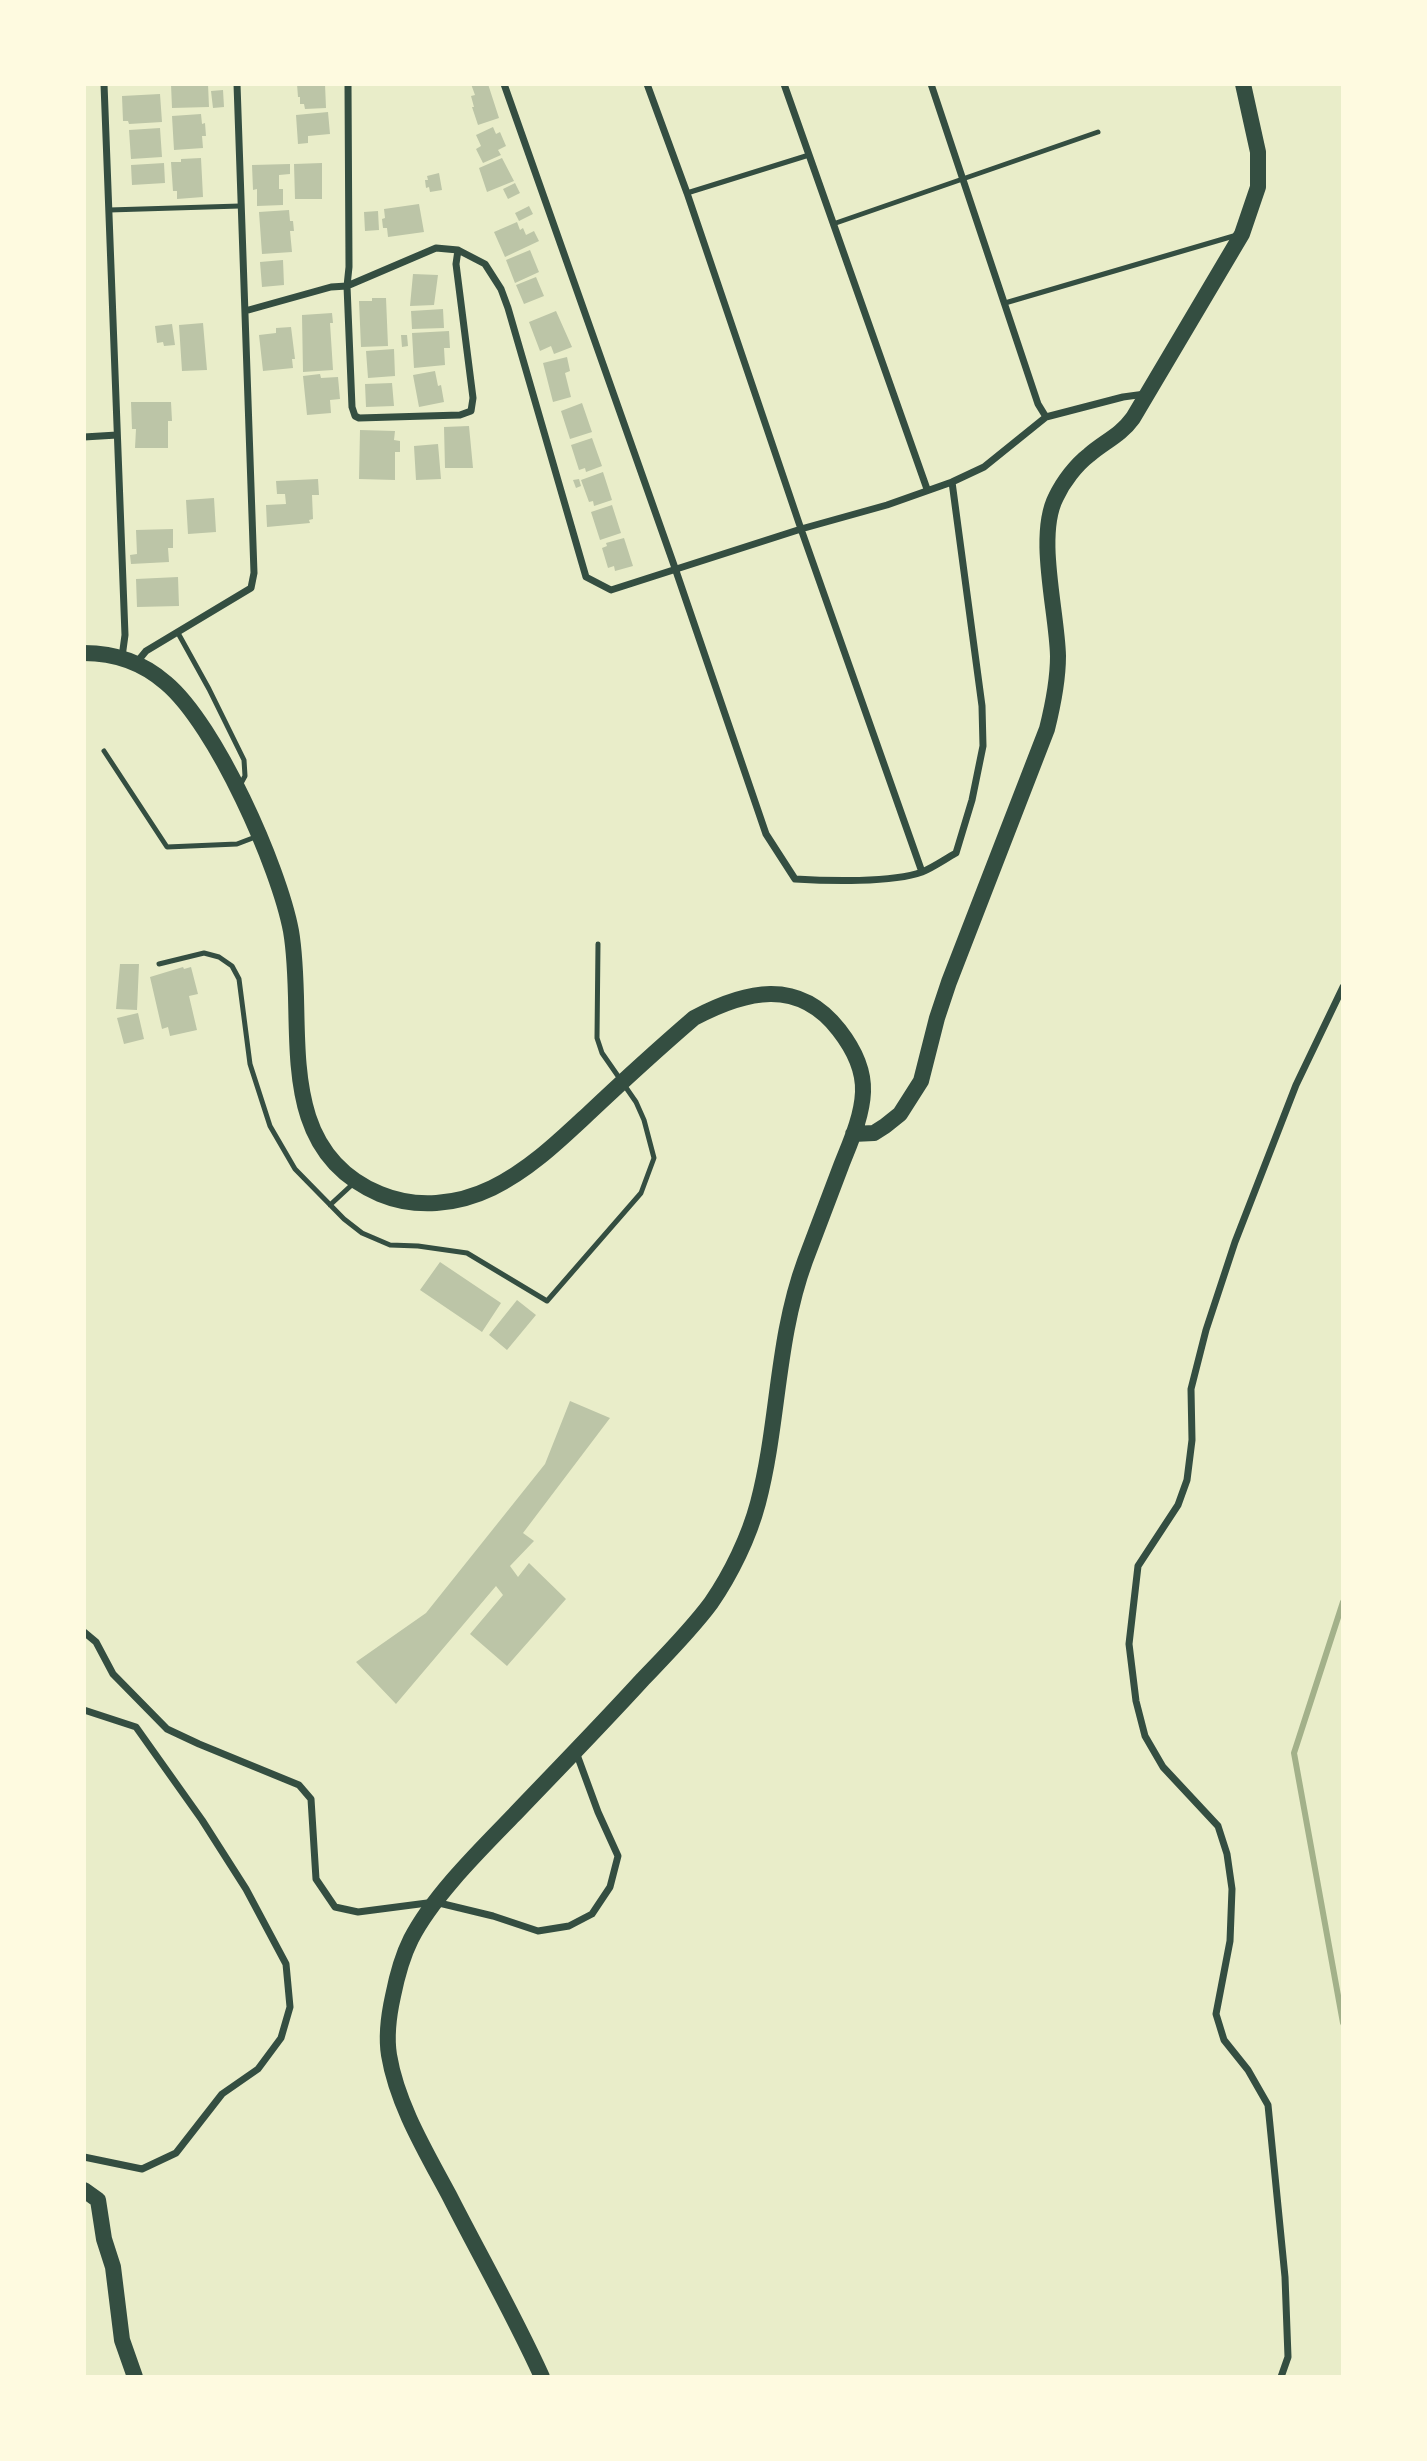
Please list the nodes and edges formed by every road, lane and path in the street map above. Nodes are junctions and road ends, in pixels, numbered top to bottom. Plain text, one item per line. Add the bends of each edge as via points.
1 (104, 84) edge
2 (237, 84) edge
3 (348, 84) edge
4 (504, 84) edge
5 (647, 84) edge
6 (784, 84) edge
7 (931, 84) edge
8 (1243, 84) edge
9 (1098, 132) dead end
10 (809, 155) junction
11 (962, 178) junction
12 (687, 193) junction
13 (240, 206) junction
14 (109, 210) junction
15 (833, 224) junction
16 (1242, 234) junction
17 (458, 250) junction
18 (347, 286) junction
19 (1005, 303) junction
20 (245, 311) junction
21 (1145, 394) junction
22 (1046, 417) junction
23 (117, 435) junction
24 (84, 437) edge
25 (952, 482) junction
26 (927, 489) junction
27 (801, 529) junction
28 (675, 568) junction
29 (178, 633) junction
30 (84, 653) edge
31 (129, 660) junction
32 (104, 751) dead end
33 (238, 790) junction
34 (258, 836) junction
35 (922, 872) junction
36 (598, 944) dead end
37 (159, 964) dead end
38 (1343, 987) edge
39 (622, 1083) junction
40 (853, 1134) junction
41 (356, 1181) junction
42 (330, 1205) junction
43 (84, 1632) edge
44 (84, 1710) edge
45 (575, 1751) junction
46 (435, 1902) junction
47 (84, 2157) edge
48 (84, 2190) edge
49 (135, 2377) edge
50 (542, 2377) edge
51 (1281, 2377) edge

1 - 14 street
2 - 13 street
3 - 18 street
4 - 28 street
5 - 12 street
6 - 10 street
7 - 11 street
8 - 16 main road via 1258,152 1258,187
9 - 11 lane
10 - 12 lane
10 - 15 street
11 - 15 lane
11 - 19 street
12 - 27 street
13 - 14 lane
13 - 20 street
14 - 23 street
15 - 26 street
16 - 19 lane
16 - 21 main road
17 - 18 street via 436,248
17 - 18 street via 473,398 467,414 365,419 355,415
17 - 28 street via 485,264 504,298 586,577 611,590
18 - 20 street
19 - 22 street
20 - 29 street via 251,589
21 - 22 street
21 - 40 main road via 1123,431 1087,456 1055,498 1048,542 1057,667 1047,729 949,982 921,1081 900,1114 885,1126 874,1133
22 - 25 street via 984,467
23 - 24 street
23 - 31 street
25 - 26 street
25 - 35 street via 982,706 983,746 956,853
26 - 27 street
27 - 28 street
27 - 35 street
28 - 35 street via 766,834 795,879 902,877
29 - 31 street
29 - 33 lane via 244,760 245,776
30 - 31 main road
31 - 33 main road via 177,694
32 - 34 lane via 167,847 237,844
33 - 34 main road
34 - 41 main road via 276,874 291,930 301,1093 323,1148
36 - 39 lane via 597,1038
37 - 42 lane via 204,953 232,966 239,979 250,1064 262,1108 295,1169
38 - 51 street via 1296,1084 1206,1330 1191,1389 1187,1480 1178,1505 1138,1566 1129,1644 1146,1736 1163,1767 1218,1826 1227,1854 1232,1889 1230,1941 1216,2014 1224,2040 1268,2105 1285,2277 1288,2357
39 - 40 main road via 694,1018 732,999 777,993 815,1008 848,1041 858,1061 863,1093
39 - 41 main road via 540,1157 493,1188 433,1204 411,1203 386,1197
39 - 42 lane via 636,1102 652,1145 654,1158 646,1185 547,1301 467,1253 377,1240
40 - 45 main road via 792,1302 758,1504 746,1537 711,1602
41 - 42 lane
43 - 46 street via 96,1642 113,1674 167,1729 299,1785 310,1799 316,1879 335,1907 358,1912
44 - 47 street via 136,1727 202,1820 286,1964 290,2007 281,2038 258,2068 222,2094 176,2153 142,2169
45 - 46 main road
45 - 46 street via 618,1856 610,1887 592,1914 569,1926 538,1931
46 - 50 main road via 401,1961 388,2052 421,2143
48 - 49 main road via 98,2200 122,2340

